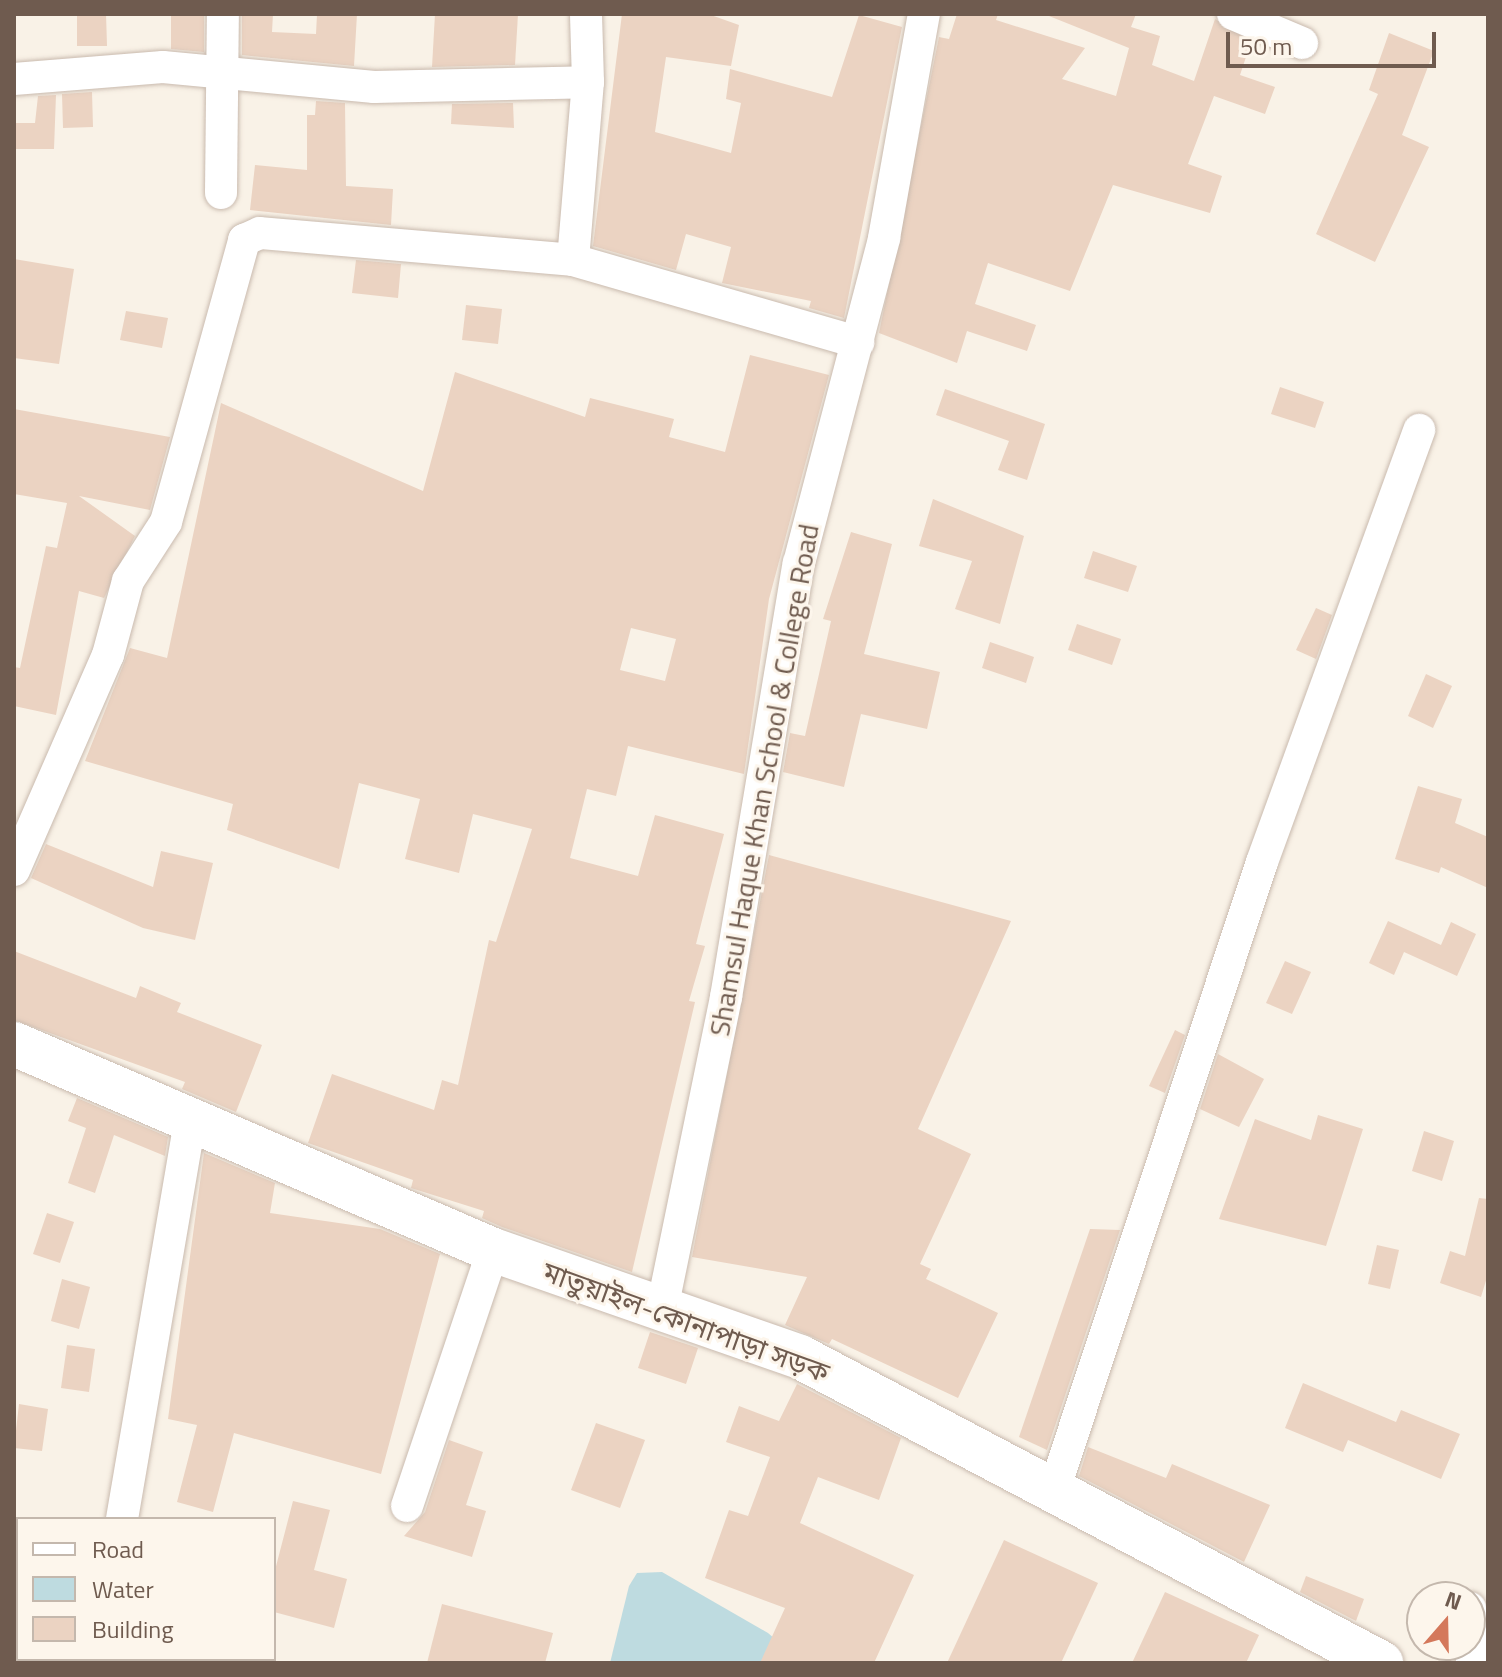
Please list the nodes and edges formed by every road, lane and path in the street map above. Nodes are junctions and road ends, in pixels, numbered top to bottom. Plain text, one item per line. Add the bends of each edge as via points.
1 (223, 14) edge
2 (586, 14) edge
3 (924, 14) edge
4 (1233, 14) edge
5 (1302, 43) dead end
6 (223, 70) junction
7 (14, 79) edge
8 (588, 82) junction
9 (221, 193) dead end
10 (573, 260) junction
11 (858, 342) junction
12 (1419, 430) dead end
13 (14, 870) edge
14 (14, 1044) edge
15 (190, 1120) junction
16 (493, 1250) junction
17 (661, 1314) junction
18 (1055, 1487) junction
19 (407, 1506) dead end
20 (122, 1517) edge
21 (1381, 1663) edge

1 - 6 street
2 - 8 street
3 - 11 street, Shamsul Haque Khan School & College Road
4 - 5 street
6 - 7 street
6 - 8 street via 374,87
6 - 9 street
8 - 10 street
10 - 11 street
10 - 13 street via 260,233 244,240 166,522 128,581 103,668
11 - 17 street, Shamsul Haque Khan School & College Road via 799,563 726,997
12 - 18 street via 1262,862
14 - 15 main road, মাতুয়াইল-কোনাপাড়া সড়ক
15 - 16 main road, মাতুয়াইল-কোনাপাড়া সড়ক
15 - 20 street
16 - 17 main road, মাতুয়াইল-কোনাপাড়া সড়ক
16 - 19 street
17 - 18 main road, মাতুয়াইল-কোনাপাড়া সড়ক via 800,1357
18 - 21 main road, মাতুয়াইল-কোনাপাড়া সড়ক

